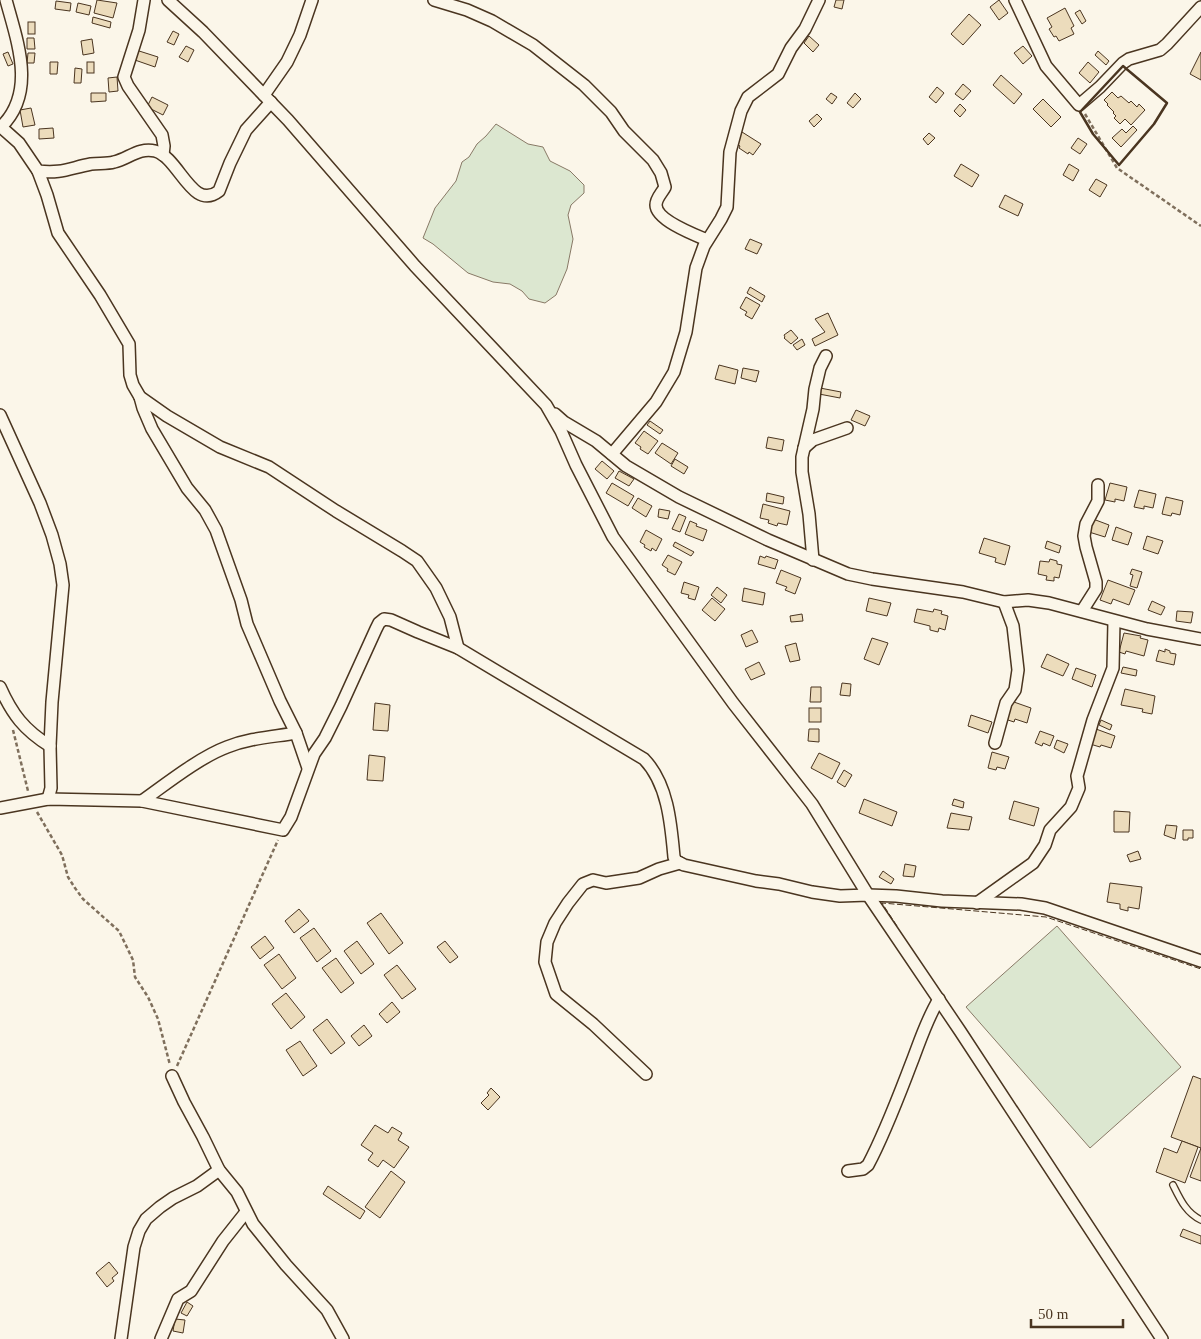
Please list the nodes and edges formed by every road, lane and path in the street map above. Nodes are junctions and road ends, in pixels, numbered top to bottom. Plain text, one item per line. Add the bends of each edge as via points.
1 (6, 0) edge
2 (144, 0) edge
3 (168, 0) edge
4 (312, 0) edge
5 (434, 0) edge
6 (819, 0) edge
7 (1015, 0) edge
8 (1201, 7) edge
9 (267, 99) junction
10 (1079, 104) junction
11 (1, 126) edge
12 (163, 155) junction
13 (38, 171) junction
14 (1201, 226) edge
15 (707, 240) junction
16 (826, 356) dead end
17 (140, 397) junction
18 (546, 405) junction
19 (0, 415) edge
20 (847, 428) dead end
21 (803, 449) junction
22 (612, 454) junction
23 (1098, 485) dead end
24 (813, 560) junction
25 (1004, 602) junction
26 (1082, 611) junction
27 (1114, 621) junction
28 (1201, 639) edge
29 (458, 648) junction
30 (0, 687) edge
31 (8, 706) junction
32 (296, 733) junction
33 (995, 743) dead end
34 (50, 746) junction
35 (308, 768) junction
36 (48, 799) junction
37 (32, 802) junction
38 (142, 802) junction
39 (0, 808) edge
40 (43, 822) dead end
41 (283, 830) junction
42 (680, 864) junction
43 (868, 895) junction
44 (976, 903) junction
45 (1201, 960) edge
46 (939, 999) junction
47 (646, 1074) dead end
48 (172, 1076) junction
49 (219, 1170) junction
50 (848, 1171) dead end
51 (1173, 1184) dead end
52 (246, 1212) junction
53 (1201, 1220) edge
54 (121, 1339) edge
55 (161, 1339) edge
56 (343, 1339) edge
57 (1162, 1339) edge

1 - 11 street via 18,41 21,77 15,108
2 - 12 street via 139,30 124,77 162,135
3 - 9 street
4 - 9 street via 288,62
5 - 15 street via 492,21 533,45 584,85 653,160 661,173 665,188 656,202 657,210 682,229
6 - 15 street via 781,69 748,98 741,111 730,152 727,207
7 - 10 street via 1046,66
8 - 10 street via 1160,50 1123,63
9 - 12 street via 246,130 220,191 214,195 200,195
9 - 18 street via 421,273
10 - 14 path via 1117,168
11 - 13 street via 19,143
12 - 13 street via 149,150 136,152 117,162 57,172
13 - 17 street via 61,238 129,344 130,375
15 - 22 street via 696,268 686,332 674,372 656,402
16 - 21 street via 820,368
17 - 29 street via 220,447 269,467 416,561 436,588 450,617
17 - 32 street via 152,429 216,530 250,631
18 - 22 street via 564,422
18 - 43 street via 612,537 733,703 812,804
19 - 34 street via 40,503 60,564 63,584
20 - 21 street via 813,440
21 - 24 street via 802,472
22 - 24 street via 626,466 680,497
23 - 26 street via 1098,501 1086,524 1084,536 1096,589
24 - 25 street via 848,574 963,592
25 - 26 street via 1028,600
25 - 33 street via 1016,639 1018,670
26 - 27 street
27 - 28 street
27 - 44 street via 1113,668 1093,720 1077,776 1079,788 1071,807 1050,830 1033,863
29 - 35 street via 391,620 384,619 379,623
29 - 42 street via 644,759 652,768 667,804 674,857
30 - 31 street
31 - 34 street via 24,727
31 - 37 path
32 - 35 street
32 - 38 street via 258,737 227,747
34 - 36 street via 51,788
35 - 41 street via 291,817
36 - 37 street
36 - 38 street
37 - 39 street
38 - 41 street
40 - 48 path via 62,855 74,888 119,931 133,960 135,977 158,1019
41 - 48 path
42 - 43 street via 812,892
42 - 47 street via 640,878 606,883 593,880 583,884 547,942 545,962 556,994
43 - 44 street
43 - 46 street
44 - 45 street via 1045,908
46 - 50 street via 920,1035 888,1124 868,1165
46 - 57 street
48 - 49 street
49 - 52 street via 237,1192
49 - 54 street via 160,1207 146,1219 139,1231
51 - 53 lane via 1189,1212
52 - 55 street via 191,1291 178,1299
52 - 56 street via 271,1247 327,1310

